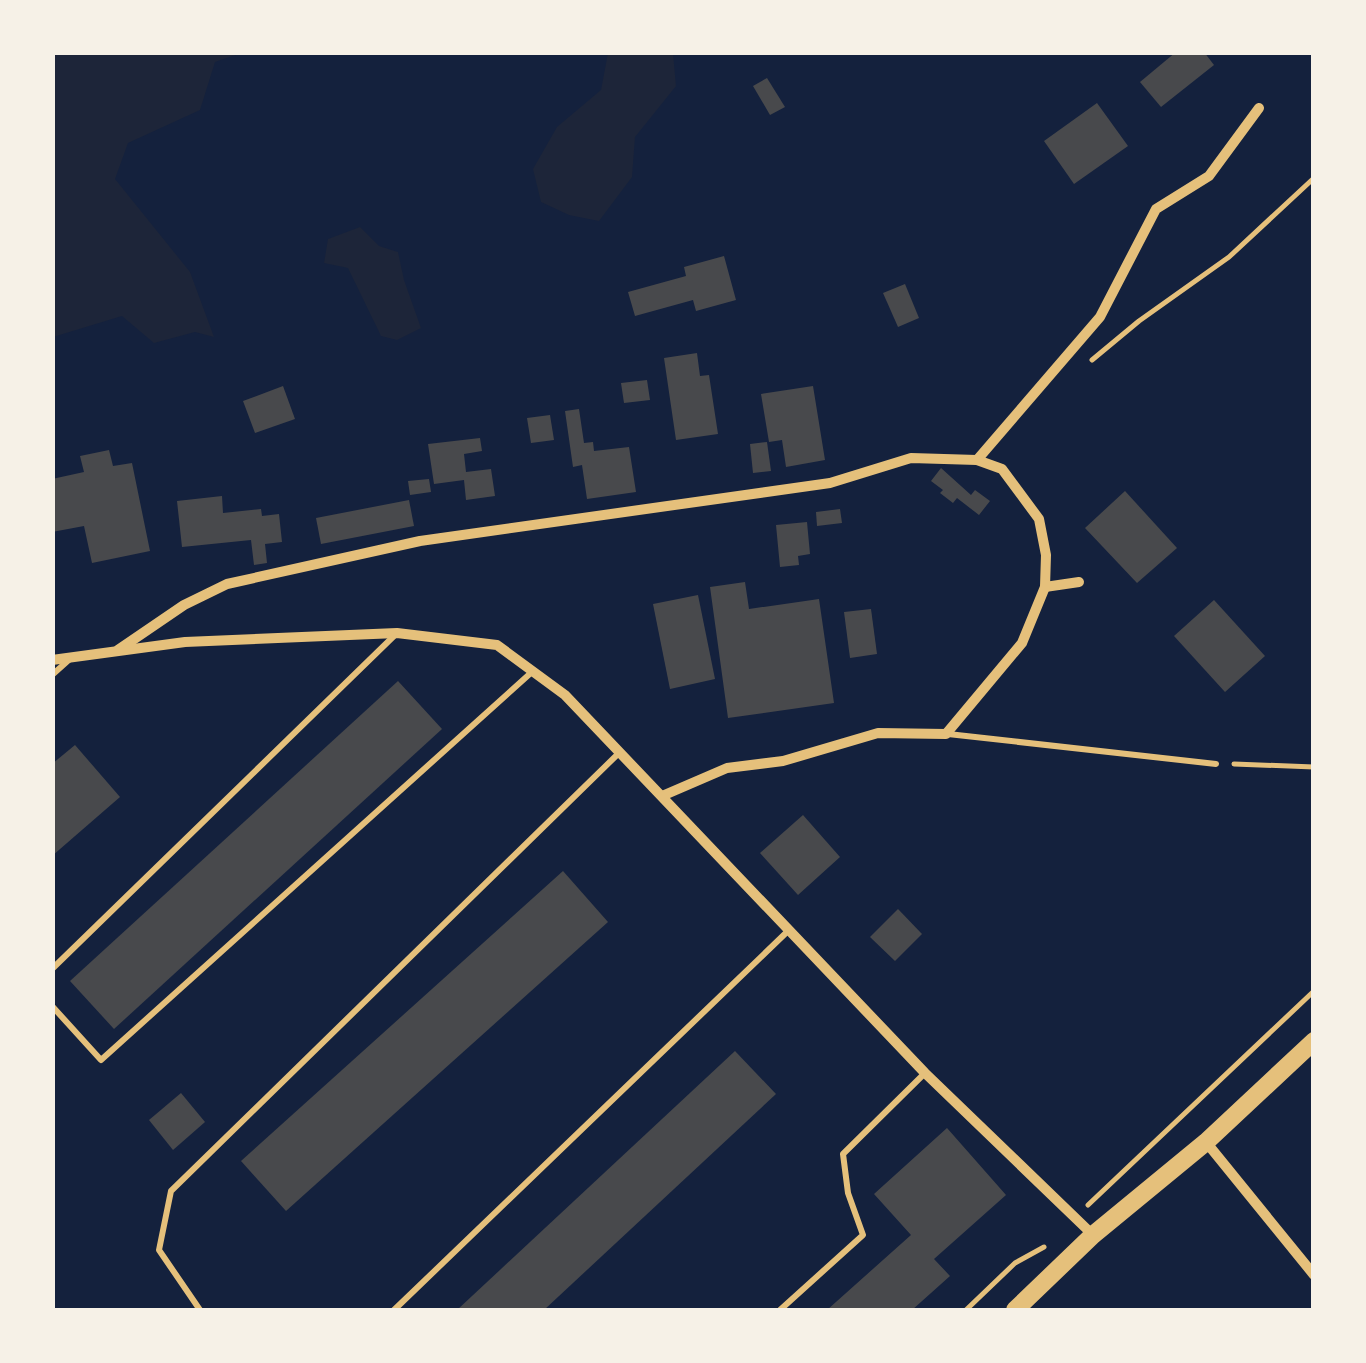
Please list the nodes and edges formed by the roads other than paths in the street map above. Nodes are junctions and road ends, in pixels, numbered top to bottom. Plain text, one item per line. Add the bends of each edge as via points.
1 (1259, 108) dead end
2 (977, 460) junction
3 (1078, 582) dead end
4 (1046, 588) junction
5 (397, 633) junction
6 (118, 650) junction
7 (72, 657) junction
8 (52, 660) edge
9 (532, 671) junction
10 (52, 674) edge
11 (946, 734) junction
12 (620, 752) junction
13 (1216, 764) road end
14 (662, 796) junction
15 (790, 929) junction
16 (52, 968) edge
17 (52, 1006) edge
18 (1314, 1041) edge
19 (925, 1074) junction
20 (1206, 1142) junction
21 (1094, 1235) junction
22 (1309, 1260) edge
23 (1314, 1274) edge
24 (200, 1310) edge
25 (394, 1310) edge
26 (780, 1310) edge
27 (1016, 1310) edge

1 - 2 street via 1209,176 1156,209 1100,317
2 - 4 street via 1002,469 1039,519
2 - 6 street via 911,458 830,483 401,545 227,584
3 - 4 street
4 - 11 street via 1022,643
5 - 6 street
5 - 9 street via 498,645
5 - 16 lane
6 - 7 street
7 - 8 street
7 - 10 lane
9 - 12 street via 566,695
9 - 17 lane via 101,1060
11 - 13 lane
11 - 14 street via 878,733 783,761 727,768
12 - 14 street
12 - 24 lane via 171,1191 160,1250
14 - 15 street
15 - 19 street
15 - 25 lane
18 - 20 main road
19 - 21 street
19 - 26 lane via 842,1154 863,1235
20 - 21 main road
20 - 22 street
21 - 27 main road
22 - 23 street

